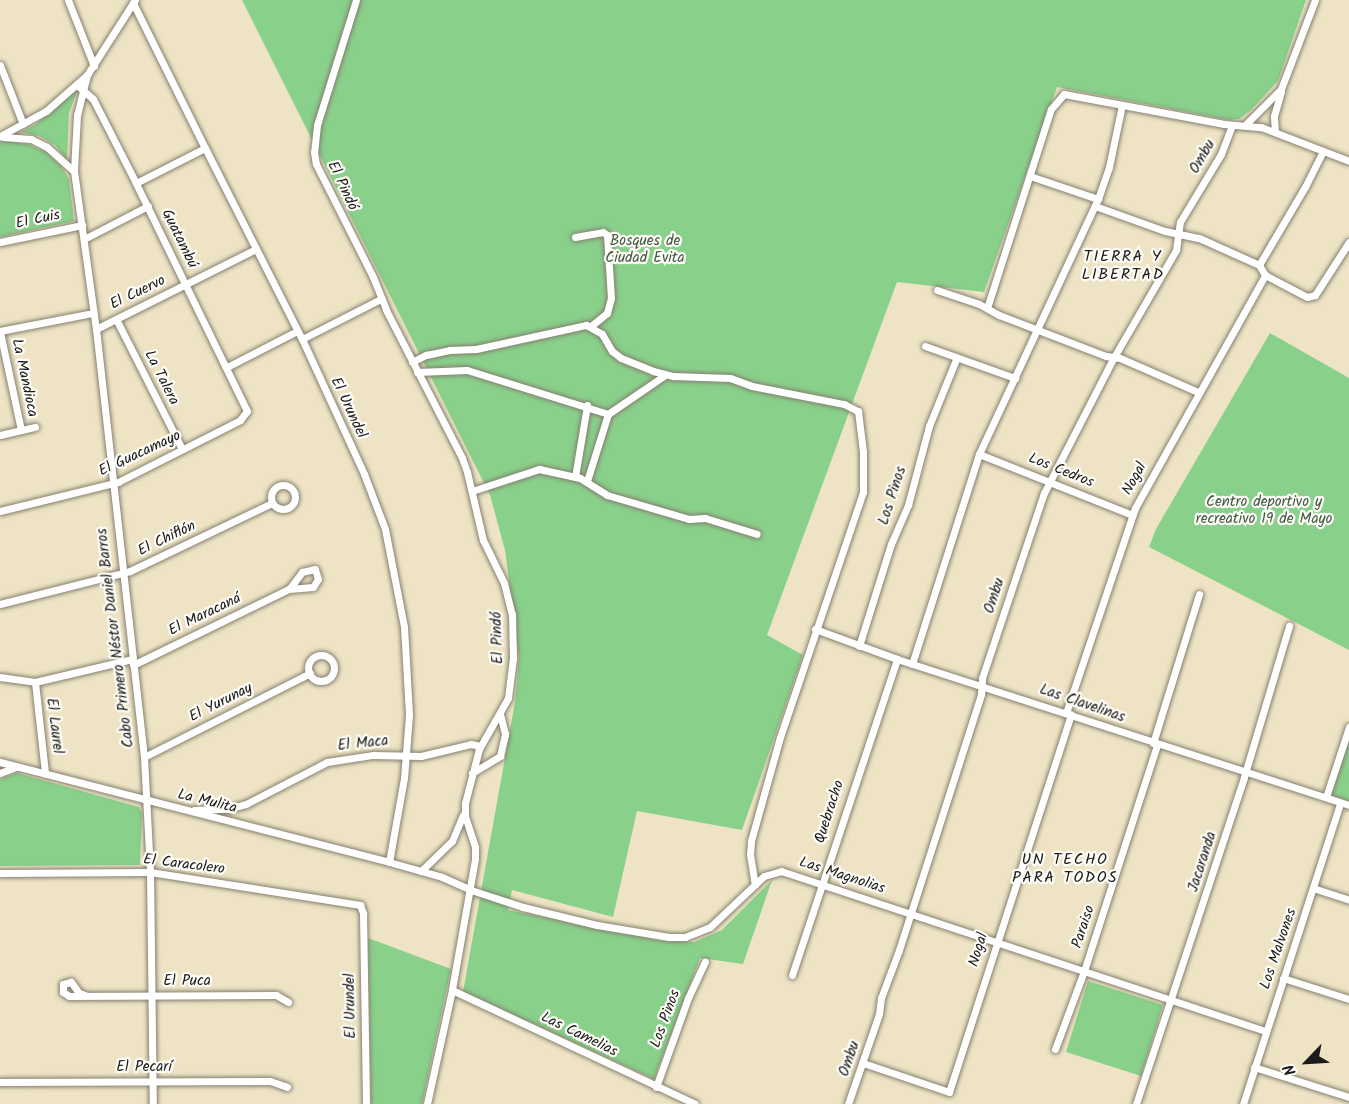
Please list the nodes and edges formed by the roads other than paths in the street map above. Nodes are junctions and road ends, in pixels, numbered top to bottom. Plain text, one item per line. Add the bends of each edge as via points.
1 (68, 0) edge
2 (356, 0) edge
3 (1315, 0) edge
4 (134, 1) edge
5 (0, 65) edge
6 (94, 66) junction
7 (80, 87) junction
8 (1281, 89) junction
9 (1122, 105) junction
10 (23, 124) junction
11 (1232, 124) junction
12 (1246, 124) junction
13 (1275, 132) junction
14 (0, 136) edge
15 (205, 148) junction
16 (1323, 150) junction
17 (1349, 161) edge
18 (74, 171) junction
19 (1030, 176) junction
20 (136, 183) junction
21 (1096, 203) junction
22 (147, 206) junction
23 (82, 225) junction
24 (1178, 233) junction
25 (575, 237) dead end
26 (84, 239) junction
27 (0, 242) edge
28 (1349, 242) edge
29 (256, 249) junction
30 (1259, 265) junction
31 (1265, 275) junction
32 (186, 284) junction
33 (937, 290) dead end
34 (381, 299) junction
35 (987, 308) junction
36 (93, 313) junction
37 (116, 319) junction
38 (591, 326) junction
39 (96, 329) junction
40 (1039, 329) junction
41 (297, 331) junction
42 (0, 332) edge
43 (302, 339) junction
44 (925, 346) dead end
45 (957, 357) junction
46 (1114, 357) junction
47 (412, 362) junction
48 (228, 367) junction
49 (417, 372) junction
50 (664, 375) junction
51 (1015, 378) junction
52 (1198, 392) junction
53 (587, 405) junction
54 (247, 411) joint
55 (608, 414) junction
56 (35, 427) dead end
57 (21, 430) junction
58 (0, 435) edge
59 (182, 449) junction
60 (979, 454) junction
61 (576, 477) junction
62 (587, 481) junction
63 (1049, 481) junction
64 (112, 484) junction
65 (472, 491) junction
66 (272, 503) dead end
67 (0, 511) edge
68 (1132, 515) junction
69 (757, 534) dead end
70 (123, 574) junction
71 (289, 589) dead end
72 (1199, 594) dead end
73 (0, 604) edge
74 (1289, 626) dead end
75 (815, 629) junction
76 (859, 646) junction
77 (897, 659) junction
78 (133, 662) junction
79 (912, 664) junction
80 (310, 673) dead end
81 (0, 677) edge
82 (35, 682) junction
83 (982, 685) junction
84 (500, 714) junction
85 (1069, 714) junction
86 (1349, 727) edge
87 (1155, 744) junction
88 (480, 746) junction
89 (407, 754) junction
90 (144, 757) junction
91 (0, 762) edge
92 (18, 766) junction
93 (1245, 771) junction
94 (0, 773) edge
95 (45, 773) junction
96 (470, 775) junction
97 (1326, 797) junction
98 (147, 801) junction
99 (1340, 803) junction
100 (1349, 805) edge
101 (185, 810) junction
102 (464, 812) junction
103 (389, 862) junction
104 (421, 871) junction
105 (150, 872) junction
106 (0, 873) edge
107 (821, 883) junction
108 (755, 885) junction
109 (1313, 888) junction
110 (471, 890) junction
111 (1349, 900) edge
112 (362, 907) joint
113 (910, 913) junction
114 (996, 940) junction
115 (705, 962) dead end
116 (1084, 971) junction
117 (792, 975) dead end
118 (1283, 978) junction
119 (452, 990) junction
120 (151, 995) junction
121 (85, 996) dead end
122 (1349, 999) edge
123 (1173, 1000) junction
124 (288, 1002) dead end
125 (1265, 1031) junction
126 (1055, 1049) dead end
127 (863, 1063) junction
128 (1254, 1067) junction
129 (152, 1081) junction
130 (0, 1082) edge
131 (287, 1087) dead end
132 (656, 1087) junction
133 (676, 1096) junction
134 (1349, 1097) edge
135 (153, 1104) edge
136 (366, 1104) edge
137 (427, 1104) edge
138 (679, 1104) edge
139 (695, 1104) edge
140 (848, 1104) edge
141 (1136, 1104) edge
142 (1243, 1104) edge

1 - 6 street
2 - 34 street, El Pindó via 317,125 314,152 318,171
3 - 8 street
4 - 6 street
4 - 15 street, El Urundel
5 - 10 street
6 - 7 street
7 - 10 street
7 - 18 street, Cabo Primero Néstor Daniel Barros
7 - 20 street, Guatambú via 93,99
8 - 12 street
8 - 13 street via 1274,116
9 - 11 street
9 - 19 street via 1069,94 1060,97 1052,109
9 - 21 street via 1109,167
10 - 14 street
11 - 12 street
11 - 24 street, Ombu via 1228,139 1180,222
12 - 13 street
13 - 16 street
14 - 18 street via 31,139 47,147
15 - 20 street
15 - 29 street, El Urundel
16 - 17 street
16 - 30 street
18 - 23 street, Cabo Primero Néstor Daniel Barros
19 - 21 street
19 - 35 street
20 - 22 street, Guatambú
21 - 24 street
21 - 40 street
22 - 26 street
22 - 32 street, Guatambú
23 - 26 street, Cabo Primero Néstor Daniel Barros
23 - 27 street, El Cuis
24 - 30 street via 1199,238
24 - 46 street, Ombu via 1176,249
25 - 38 street via 603,232 607,235 611,298 607,313
26 - 36 street, Cabo Primero Néstor Daniel Barros
28 - 31 street via 1312,298
29 - 32 street, El Cuervo
29 - 41 street, El Urundel
30 - 31 street
31 - 52 street, Nogal
32 - 37 street, El Cuervo
32 - 48 street, Guatambú
33 - 35 street
34 - 43 street
34 - 47 street, El Pindó
35 - 40 street
36 - 39 street, Cabo Primero Néstor Daniel Barros
36 - 42 street, El Cuervo
37 - 39 street, El Cuervo
37 - 59 street, La Talera
38 - 47 street via 471,350 450,350
38 - 50 street via 621,358
39 - 64 street, Cabo Primero Néstor Daniel Barros
40 - 46 street
40 - 51 street
41 - 43 street, El Urundel
41 - 48 street
42 - 57 street, La Mandioca
43 - 89 street, El Urundel via 364,474 391,550 407,659
44 - 45 street
45 - 51 street
45 - 76 street, Los Pinos via 929,426 908,505 891,544
46 - 52 street
46 - 63 street, Ombu
47 - 49 street, El Pindó
48 - 54 street, Guatambú
49 - 53 street via 467,370
49 - 65 street, El Pindó via 462,458
50 - 55 street
50 - 75 street via 730,378 844,404 858,411 864,452 863,492
51 - 60 street
52 - 68 street, Nogal
53 - 55 street
53 - 61 street
54 - 59 street, El Guacamayo via 240,420
55 - 62 street
56 - 57 street
57 - 58 street
59 - 64 street, El Guacamayo
60 - 63 street, Los Cedros
60 - 79 street
61 - 62 street
61 - 65 street via 534,469
62 - 69 street via 607,495
63 - 68 street, Los Cedros
63 - 83 street, Ombu
64 - 67 street, El Guacamayo
64 - 70 street, Cabo Primero Néstor Daniel Barros
65 - 84 street, El Pindó via 483,540 504,583 512,614 513,668 508,698
66 - 70 street, El Chiflón
68 - 85 street, Nogal
70 - 73 street, El Chiflón
70 - 78 street, Cabo Primero Néstor Daniel Barros
71 - 78 street, El Maracaná
72 - 87 street, Paraiso
74 - 93 street, Jacaranda
75 - 76 street, Las Clavelinas
75 - 108 street via 751,841
76 - 77 street, Las Clavelinas
77 - 79 street, Las Clavelinas
77 - 107 street, Quebracho
78 - 82 street, El Maracaná
78 - 90 street, Cabo Primero Néstor Daniel Barros
79 - 83 street, Las Clavelinas
80 - 90 street, El Yurunay
81 - 82 street, El Laurel
82 - 95 street, El Laurel
83 - 85 street, Las Clavelinas
83 - 113 street, Ombu
84 - 88 street, El Pindó
84 - 96 street via 505,734 500,756
85 - 87 street, Las Clavelinas
85 - 114 street, Nogal
86 - 97 street
87 - 93 street, Las Clavelinas
87 - 116 street, Paraiso
88 - 89 street, El Maca via 471,744 421,756
88 - 96 street, El Pindó
89 - 101 street, El Maca via 327,762 246,804 228,809
89 - 103 street, El Urundel
90 - 98 street, Cabo Primero Néstor Daniel Barros
91 - 92 street, La Mulita
92 - 94 street
92 - 95 street, La Mulita
93 - 97 street, Las Clavelinas
93 - 123 street, Jacaranda
95 - 98 street, La Mulita
96 - 102 street, El Pindó
97 - 99 street, Las Clavelinas
98 - 101 street, La Mulita
98 - 105 street, Cabo Primero Néstor Daniel Barros
99 - 100 street, Las Clavelinas
99 - 109 street, Los Malvones
101 - 103 street, La Mulita
102 - 104 street via 452,841
102 - 110 street, El Pindó via 476,853
103 - 104 street, Las Magnolias
104 - 110 street, Las Magnolias
105 - 106 street, El Caracolero
105 - 112 street, El Caracolero
105 - 120 street, Cabo Primero Néstor Daniel Barros
107 - 108 street, Las Magnolias via 775,871
107 - 113 street, Las Magnolias
107 - 117 street, Quebracho
108 - 110 street, Las Magnolias via 710,927 678,938 597,925
109 - 111 street
109 - 118 street, Los Malvones
110 - 119 street, El Pindó
112 - 136 street, El Urundel
113 - 114 street, Las Magnolias
113 - 127 street, Ombu
114 - 116 street, Las Magnolias
114 - 127 street, Nogal via 949,1092
115 - 132 street, Los Pinos
116 - 123 street, Las Magnolias
116 - 126 street, Paraiso
118 - 122 street
118 - 125 street, Los Malvones
119 - 132 street, Las Camelias
119 - 137 street, El Pindó
120 - 121 street, El Puca
120 - 124 street, El Puca via 276,995
120 - 129 street, Cabo Primero Néstor Daniel Barros
123 - 125 street, Las Magnolias
123 - 141 street, Jacaranda
125 - 128 street, Los Malvones
127 - 140 street, Ombu
128 - 134 street
128 - 142 street, Los Malvones
129 - 130 street, El Pecarí
129 - 131 street, El Pecarí via 270,1081
129 - 135 street, Cabo Primero Néstor Daniel Barros
132 - 133 street, Las Camelias
133 - 138 street
133 - 139 street, Las Camelias

